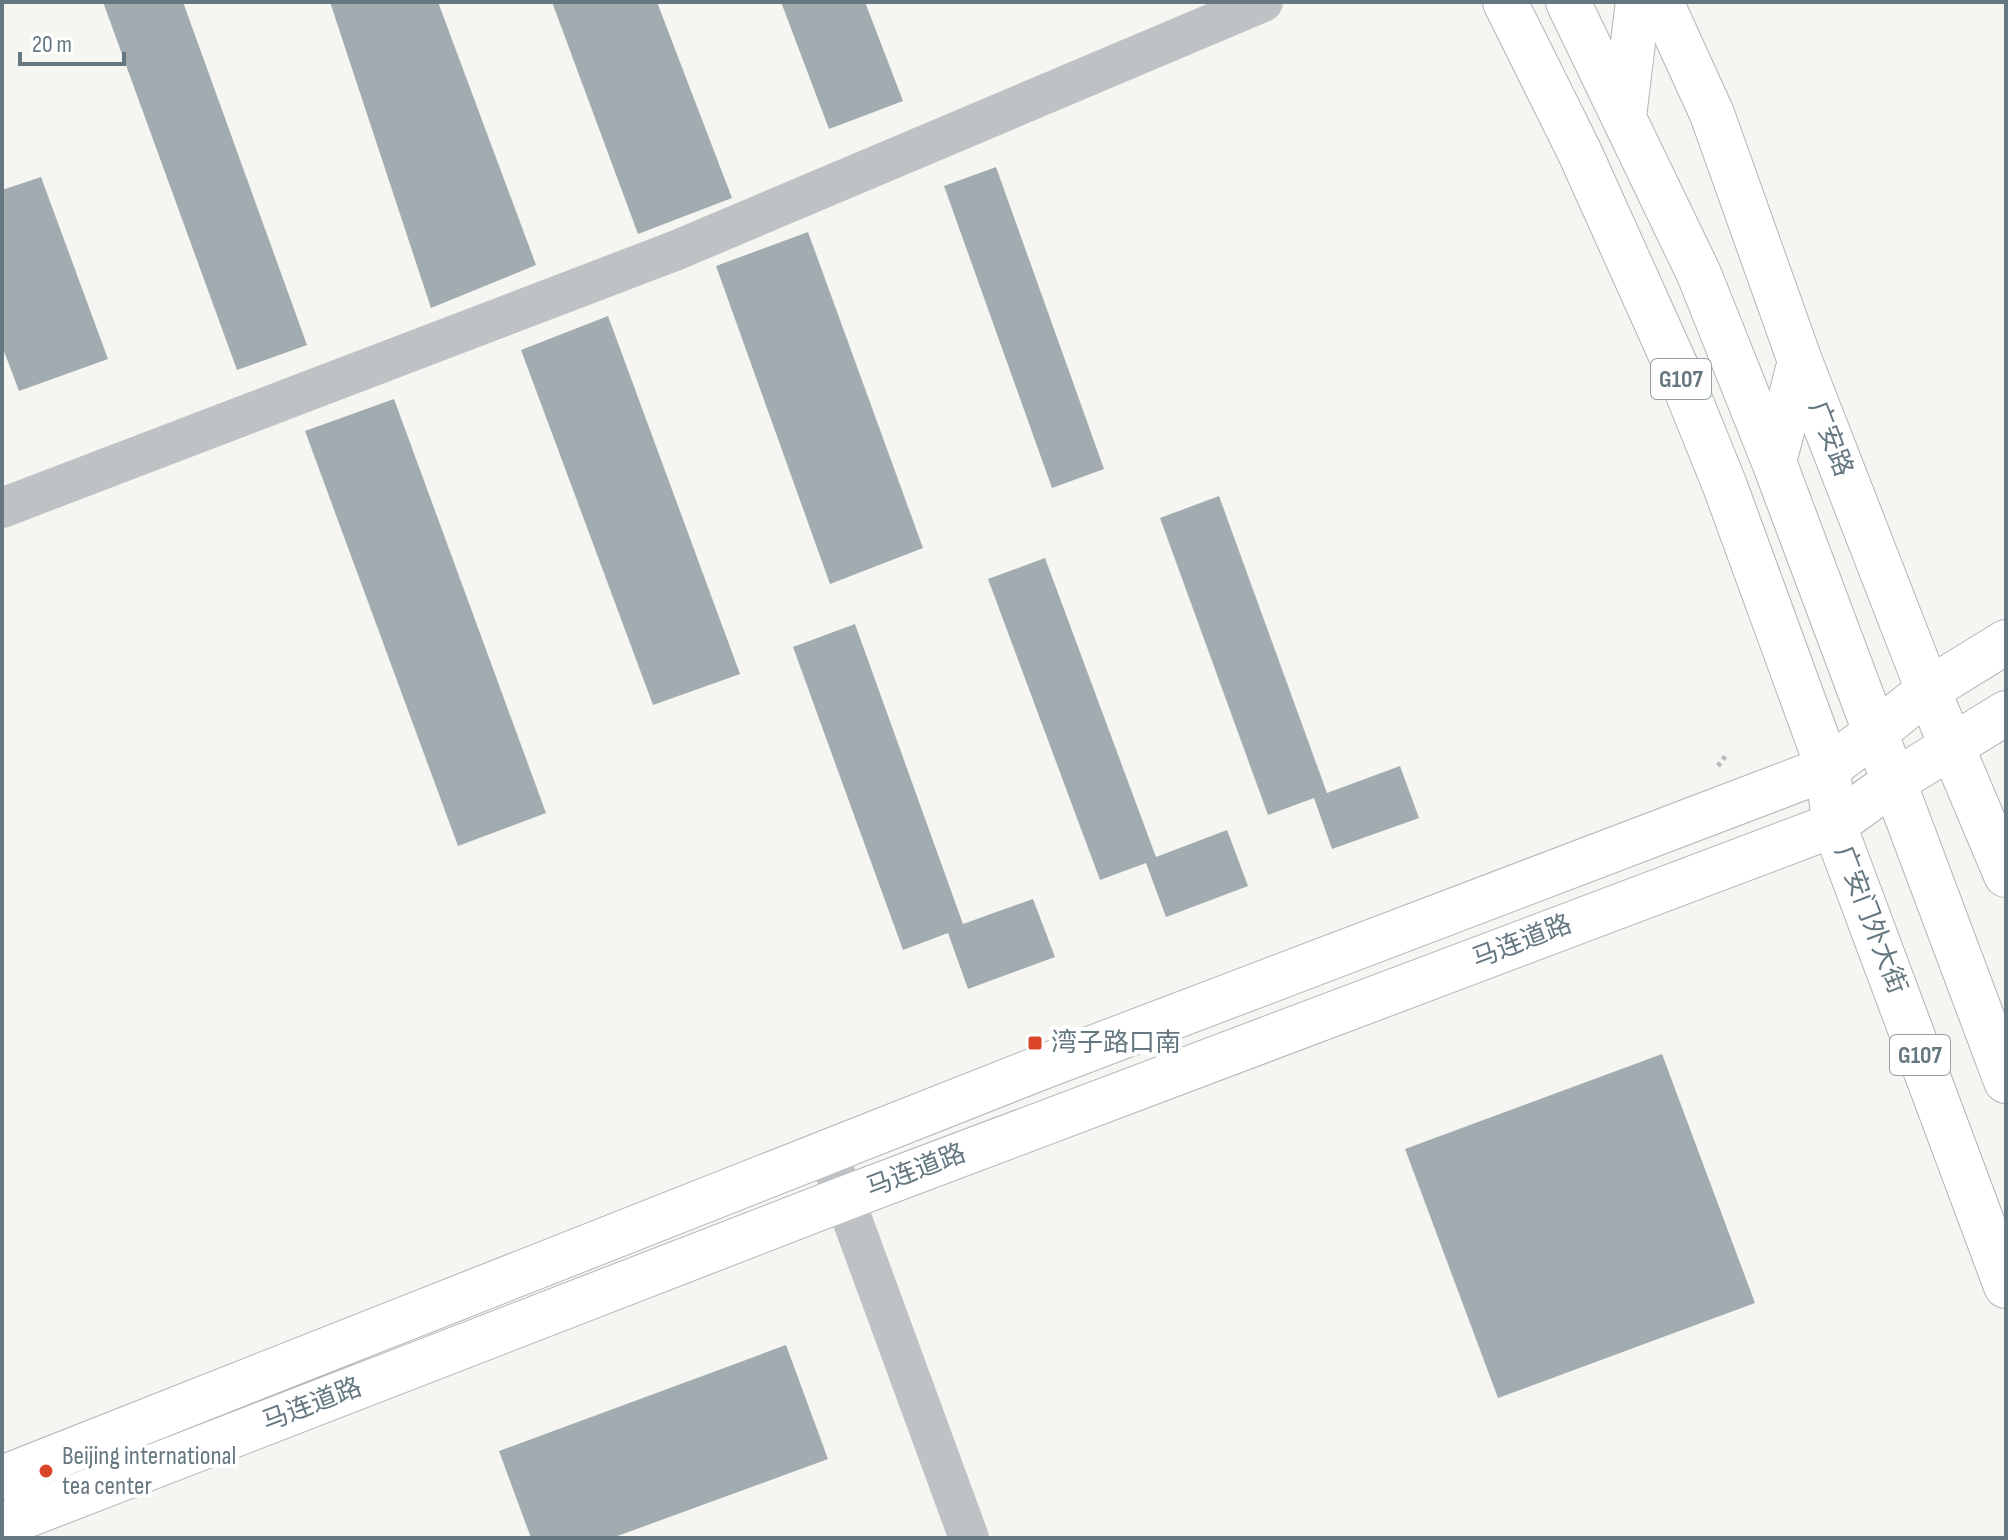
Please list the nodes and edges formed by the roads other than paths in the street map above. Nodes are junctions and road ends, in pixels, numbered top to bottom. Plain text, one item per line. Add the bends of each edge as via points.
1 (1263, 2) edge
2 (1505, 2) edge
3 (1568, 2) edge
4 (1638, 2) edge
5 (1661, 2) edge
6 (1624, 116) junction
7 (1800, 361) junction
8 (1774, 462) junction
9 (2, 508) edge
10 (2006, 642) edge
11 (1928, 690) junction
12 (2006, 713) edge
13 (1875, 733) junction
14 (1953, 745) junction
15 (1828, 768) junction
16 (1892, 783) junction
17 (1834, 825) junction
18 (2006, 875) edge
19 (2006, 1081) edge
20 (827, 1151) junction
21 (843, 1199) junction
22 (2006, 1286) edge
23 (2, 1478) edge
24 (2, 1525) edge
25 (969, 1538) edge

1 - 9 street via 677,250
2 - 15 main road, G107 via 1683,382
3 - 6 main road, G107
4 - 6 main road
5 - 7 main road, 广安路 via 1712,114
6 - 8 main road, G107 via 1699,274
7 - 8 main road
7 - 11 main road, 广安路
8 - 13 main road, G107
10 - 11 main road, 马连道路
11 - 13 main road, 马连道路
11 - 14 main road, 广安路
12 - 14 main road, 马连道路
13 - 15 main road, 马连道路
13 - 16 main road
14 - 16 main road, 马连道路
14 - 18 main road, 广安路
15 - 17 main road
15 - 20 main road, 马连道路
16 - 17 main road, 马连道路
16 - 19 main road, G107
17 - 21 main road, 马连道路
17 - 22 main road, 广安门外大街 / G107
20 - 21 street
20 - 23 main road, 马连道路
21 - 24 main road, 马连道路
21 - 25 street

